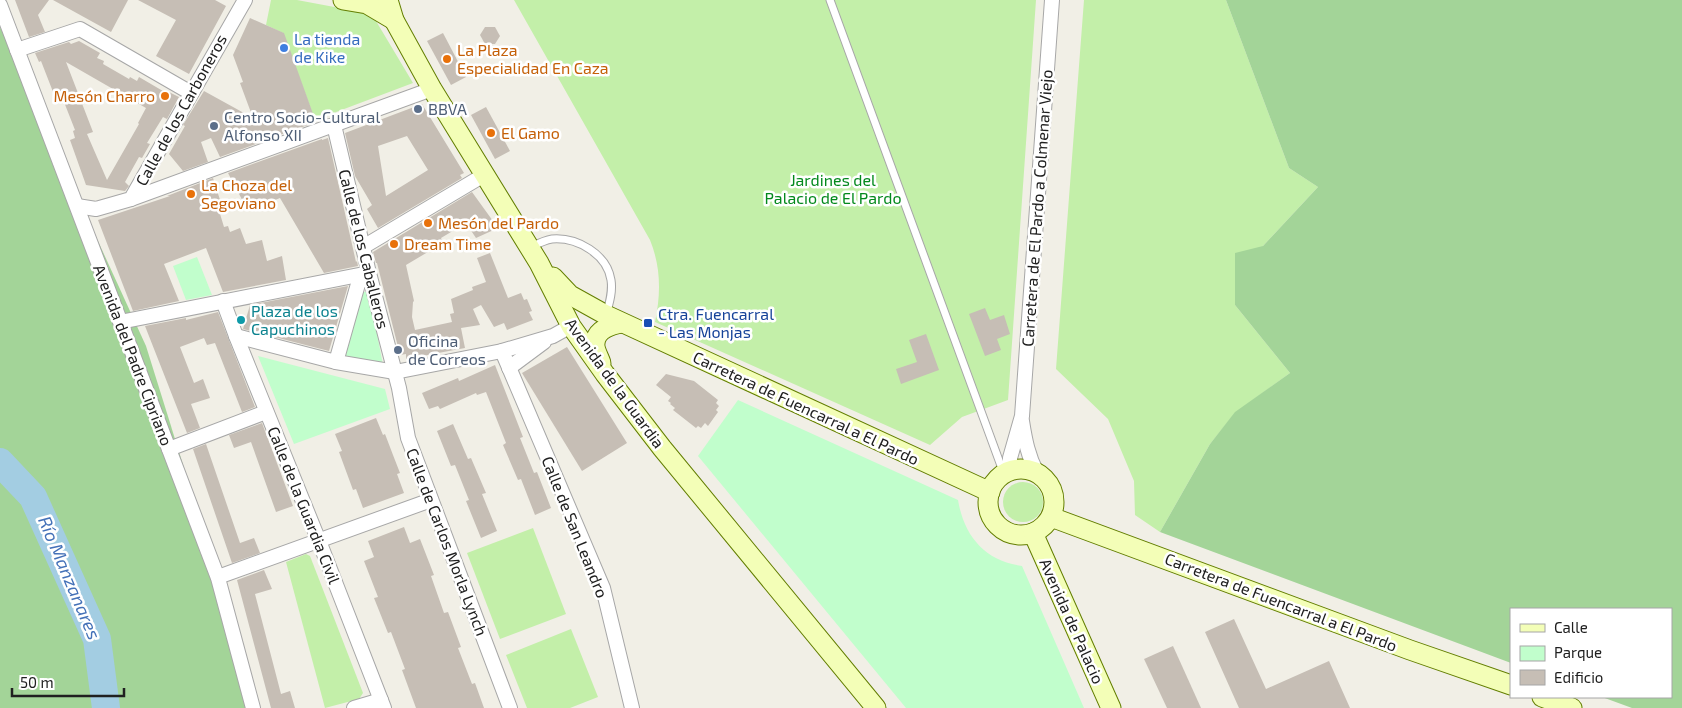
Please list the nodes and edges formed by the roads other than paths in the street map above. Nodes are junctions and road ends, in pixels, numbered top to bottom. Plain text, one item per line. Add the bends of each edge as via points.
1 (343, 0) edge
2 (388, 0) edge
3 (830, 0) edge
4 (1052, 0) edge
5 (242, 1) edge
6 (367, 4) junction
7 (0, 5) edge
8 (394, 20) junction
9 (17, 50) junction
10 (432, 89) junction
11 (192, 93) junction
12 (334, 125) junction
13 (484, 175) junction
14 (131, 199) junction
15 (77, 206) junction
16 (363, 248) junction
17 (534, 255) junction
18 (369, 273) junction
19 (570, 295) junction
20 (223, 302) junction
21 (614, 319) junction
22 (120, 322) junction
23 (571, 326) junction
24 (236, 336) junction
25 (553, 336) junction
26 (502, 351) junction
27 (336, 362) junction
28 (509, 368) junction
29 (395, 372) junction
30 (605, 374) junction
31 (266, 412) junction
32 (1022, 416) junction
33 (169, 449) junction
34 (1007, 472) junction
35 (1037, 473) junction
36 (990, 492) junction
37 (431, 500) junction
38 (1051, 517) junction
39 (1033, 533) junction
40 (319, 541) junction
41 (218, 578) junction
42 (1510, 685) edge
43 (1545, 698) edge
44 (382, 704) edge
45 (872, 707) edge
46 (253, 708) edge
47 (354, 708) edge
48 (510, 708) edge
49 (632, 708) edge
50 (1111, 708) edge
51 (1572, 708) edge

1 - 6 street
2 - 6 street
2 - 8 street, Avenida de la Guardia
3 - 34 lane
4 - 32 street, Carretera de El Pardo a Colmenar Viejo
5 - 11 street, Calle de los Carboneros
6 - 8 street
7 - 9 street, Avenida del Padre Cipriano
8 - 10 street, Avenida de la Guardia
9 - 11 street via 80,29
9 - 15 street, Avenida del Padre Cipriano
10 - 12 street
10 - 13 street, Avenida de la Guardia
11 - 14 street, Calle de los Carboneros
12 - 14 street
12 - 16 street, Calle de los Caballeros
13 - 16 street
13 - 17 street, Avenida de la Guardia
14 - 15 street, Calle de los Carboneros via 96,209
15 - 22 street, Avenida del Padre Cipriano
16 - 18 street, Calle de los Caballeros
17 - 19 street, Carretera de Fuencarral a El Pardo
17 - 21 lane via 552,239 578,242 597,254 611,280
17 - 23 street, Avenida de la Guardia
18 - 20 street
18 - 27 street via 358,284
18 - 29 street, Calle de los Caballeros
19 - 21 street, Carretera de Fuencarral a El Pardo
19 - 23 street via 575,316
20 - 22 street
20 - 24 street, Calle de la Guardia Civil
21 - 23 street
21 - 30 street via 594,344
21 - 36 street, Carretera de Fuencarral a El Pardo
22 - 33 street, Avenida del Padre Cipriano
23 - 25 street
23 - 30 street, Avenida de la Guardia
24 - 27 street
24 - 31 street, Calle de la Guardia Civil
25 - 26 street
25 - 28 street
26 - 28 street, Calle de San Leandro
26 - 29 street
27 - 29 street
28 - 49 street, Calle de San Leandro via 603,588
29 - 37 street, Calle de Carlos Morla Lynch via 408,438
30 - 45 street, Avenida de la Guardia
31 - 33 street
31 - 40 street, Calle de la Guardia Civil
32 - 34 street
32 - 35 street via 1025,441
33 - 41 street, Avenida del Padre Cipriano
34 - 35 street via 1027,470
34 - 36 street
35 - 38 street via 1053,492 1055,504
36 - 39 street via 990,513 1000,528 1012,534
37 - 40 street
37 - 48 street, Calle de Carlos Morla Lynch
38 - 39 street via 1044,527
38 - 42 street, Carretera de Fuencarral a El Pardo
39 - 50 street, Avenida de Palacio
40 - 41 street
40 - 44 street, Calle de la Guardia Civil
41 - 46 street, Avenida del Padre Cipriano
43 - 51 street
44 - 47 street

